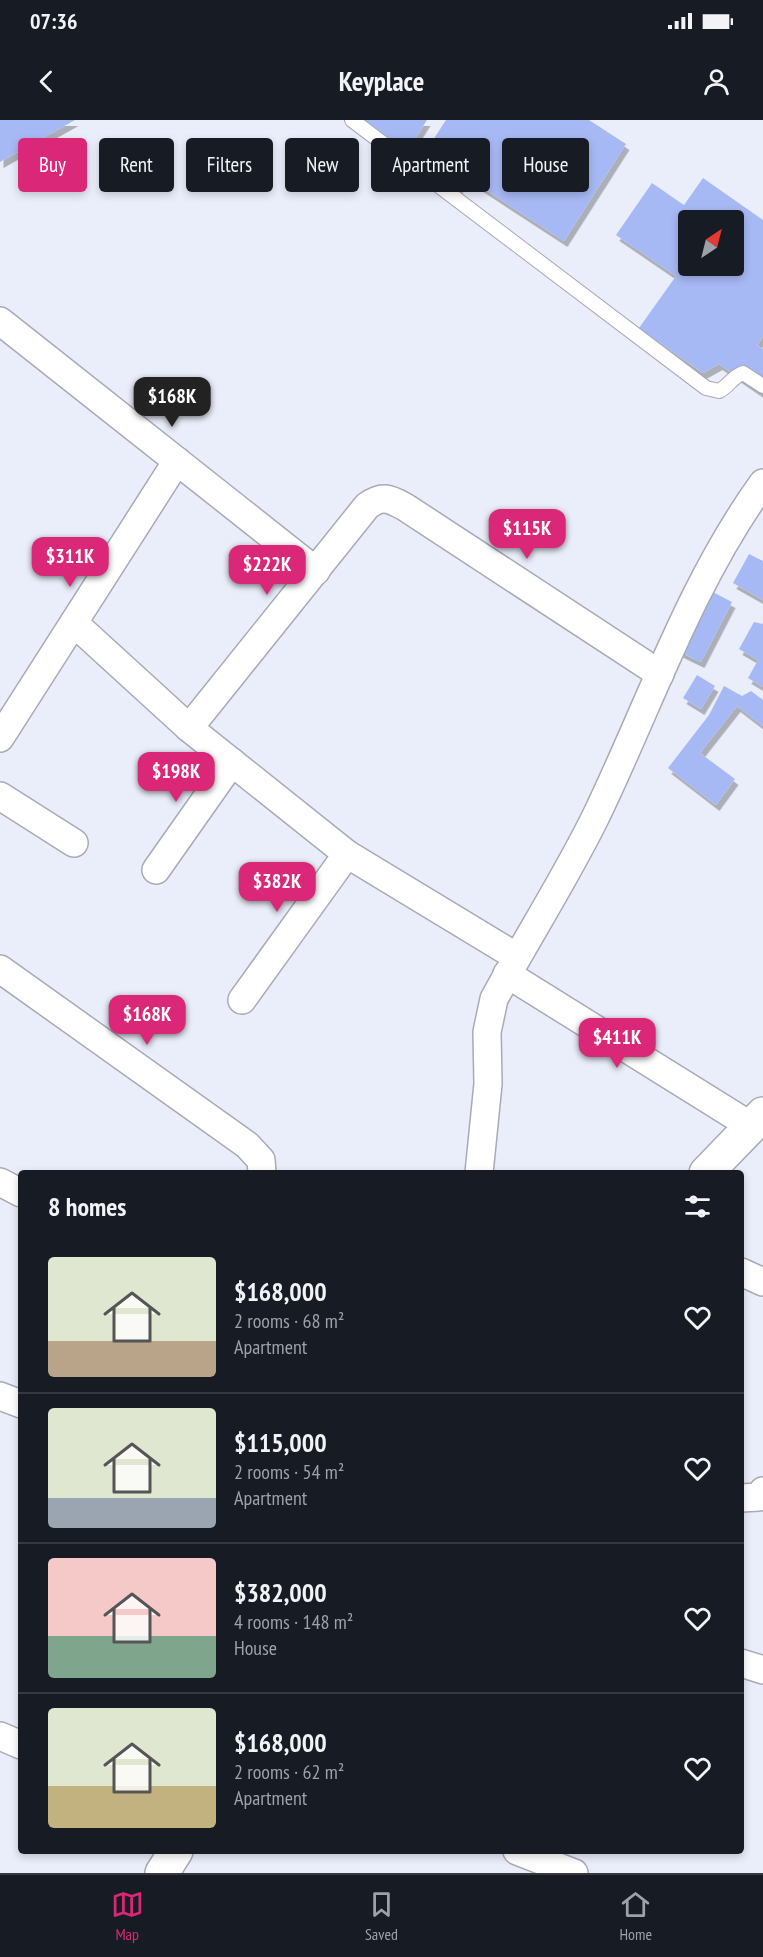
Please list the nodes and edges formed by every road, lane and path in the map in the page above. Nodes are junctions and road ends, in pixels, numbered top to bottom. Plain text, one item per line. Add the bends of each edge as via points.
1 (352, 120) edge
2 (0, 321) edge
3 (763, 386) edge
4 (177, 461) junction
5 (763, 483) edge
6 (316, 571) junction
7 (74, 623) junction
8 (660, 674) junction
9 (189, 728) junction
10 (0, 738) edge
11 (232, 762) junction
12 (0, 796) edge
13 (74, 843) dead end
14 (347, 854) junction
15 (156, 870) dead end
16 (512, 966) junction
17 (0, 969) edge
18 (242, 1000) dead end
19 (757, 1120) edge
20 (262, 1170) edge
21 (479, 1170) edge
22 (709, 1170) edge
23 (0, 1182) edge
24 (18, 1191) edge
25 (744, 1273) edge
26 (763, 1282) edge
27 (763, 1491) edge
28 (744, 1498) edge
29 (744, 1665) edge
30 (763, 1670) edge
31 (0, 1736) edge
32 (18, 1744) edge
33 (174, 1854) edge
34 (525, 1854) edge
35 (162, 1873) edge
36 (574, 1873) edge

1 - 3 lane via 706,388 719,391 743,374
2 - 4 street
4 - 6 street
4 - 7 street
5 - 8 street via 708,569
6 - 8 street via 367,506 378,498 388,497
6 - 9 street
7 - 9 street
7 - 10 street
8 - 16 street via 595,818
9 - 11 street
11 - 14 street
11 - 15 street
12 - 13 street
14 - 16 street
14 - 18 street
16 - 19 street
16 - 21 street via 494,999 487,1032 488,1084
17 - 20 street via 247,1145 261,1161
19 - 22 street
23 - 24 street
25 - 26 street
27 - 28 street via 759,1497
29 - 30 street
31 - 32 street
33 - 35 street
34 - 36 street

